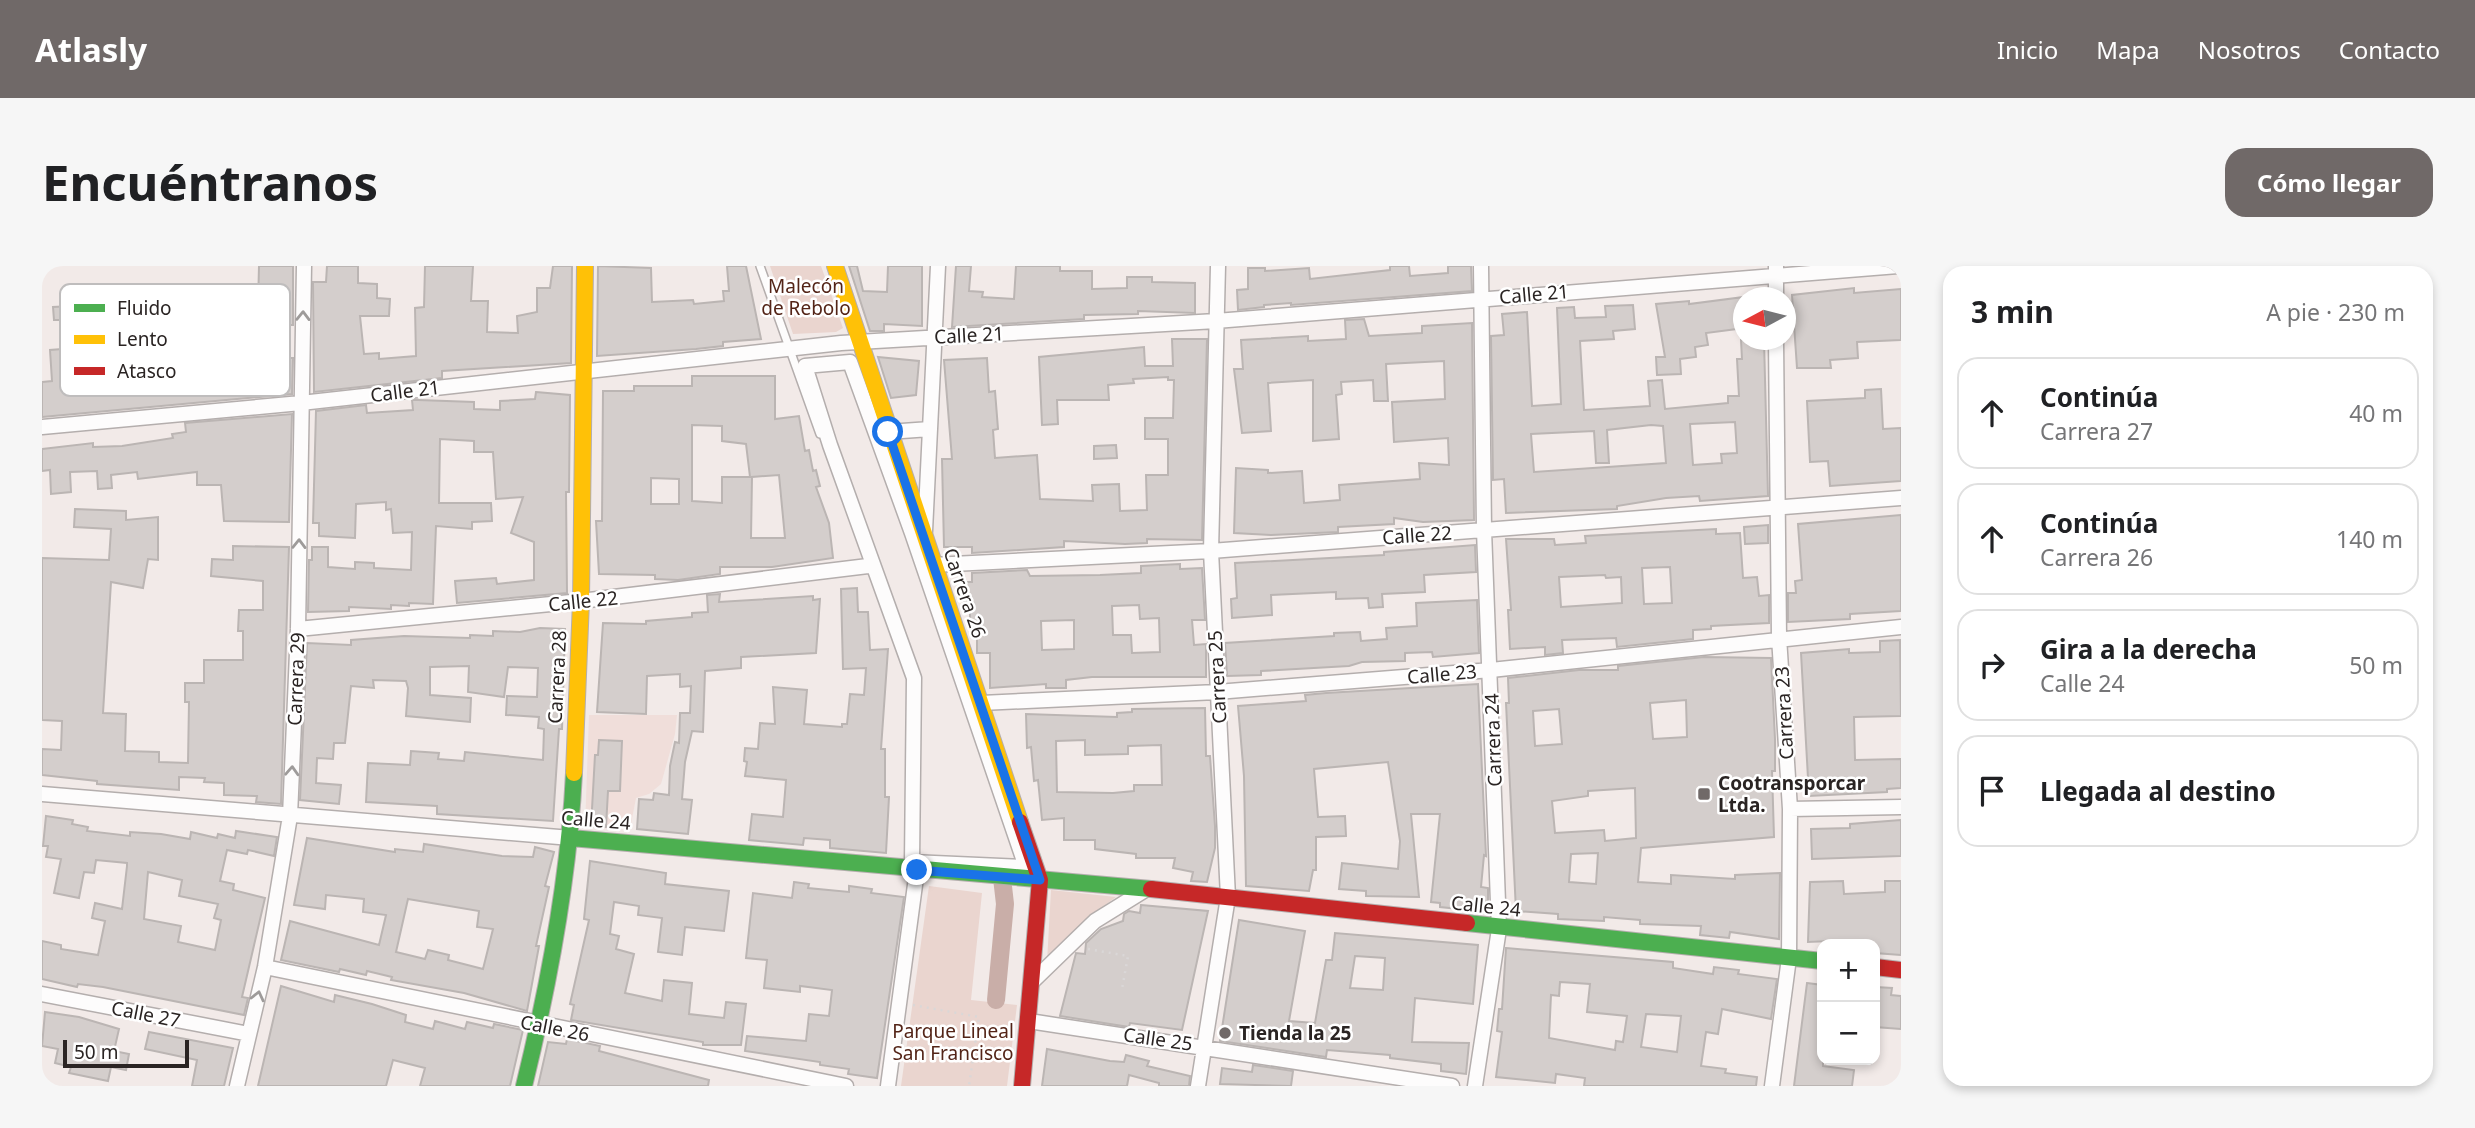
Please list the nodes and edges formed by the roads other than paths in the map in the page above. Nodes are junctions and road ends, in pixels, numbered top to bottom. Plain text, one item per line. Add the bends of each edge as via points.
1 (304, 266) edge
2 (585, 266) edge
3 (760, 266) edge
4 (835, 266) edge
5 (938, 266) edge
6 (1218, 266) edge
7 (1480, 266) edge
8 (1898, 266) edge
9 (1776, 270) edge
10 (1482, 299) junction
11 (1216, 321) junction
12 (934, 336) junction
13 (862, 341) junction
14 (793, 347) junction
15 (1776, 350) edge
16 (582, 371) junction
17 (301, 404) junction
18 (42, 427) edge
19 (930, 429) junction
20 (888, 432) junction
21 (1901, 498) edge
22 (1777, 507) junction
23 (1484, 530) junction
24 (925, 539) junction
25 (1211, 551) junction
26 (932, 565) junction
27 (868, 566) joint
28 (581, 601) junction
29 (1901, 627) edge
30 (298, 629) junction
31 (1779, 637) junction
32 (1491, 670) junction
33 (906, 678) dead end
34 (1217, 692) junction
35 (981, 704) junction
36 (42, 794) edge
37 (1901, 807) edge
38 (1790, 810) junction
39 (290, 816) junction
40 (570, 838) junction
41 (911, 867) junction
42 (1032, 879) junction
43 (1146, 889) junction
44 (1228, 897) junction
45 (1499, 929) junction
46 (1789, 958) junction
47 (1817, 961) edge
48 (265, 967) junction
49 (1880, 968) edge
50 (1901, 970) edge
51 (1032, 982) junction
52 (42, 994) edge
53 (1028, 1021) junction
54 (539, 1025) junction
55 (249, 1034) junction
56 (1205, 1046) junction
57 (237, 1086) edge
58 (524, 1086) edge
59 (846, 1086) edge
60 (888, 1086) edge
61 (1022, 1086) edge
62 (1198, 1086) edge
63 (1452, 1086) edge
64 (1475, 1086) edge
65 (1772, 1086) edge

17 -> 1 street, Carrera 29
2 - 16 street, Carrera 28
3 - 14 lane
4 - 13 street
5 - 12 street, Carrera 26
6 - 11 street, Carrera 25
7 - 10 street, Carrera 24
8 - 9 street, Calle 21
9 - 10 street, Calle 21
10 - 11 street, Calle 21
10 - 23 street, Carrera 24
11 - 12 street, Calle 21
11 - 25 street, Carrera 25
12 - 13 street, Calle 21
12 - 19 street, Carrera 26
13 - 14 street, Calle 21
13 - 20 street
14 - 16 street, Calle 21
14 - 27 lane
15 - 22 street, Carrera 23
16 - 17 street, Calle 21
16 - 28 street, Carrera 28
17 - 18 street, Calle 21
30 -> 17 street, Carrera 29
19 - 20 street
19 - 24 street, Carrera 26
20 - 24 street
21 - 22 street, Calle 22
22 - 23 street, Calle 22
22 - 31 street, Carrera 23
23 - 25 street, Calle 22
23 - 32 street, Carrera 24
24 - 26 street, Carrera 26
25 - 26 street, Calle 22
25 - 34 street, Carrera 25
26 - 35 street, Carrera 26
27 - 28 street, Calle 22
28 - 30 street, Calle 22
28 - 40 street, Carrera 28
29 - 31 street, Calle 23
39 -> 30 street, Carrera 29
31 - 32 street, Calle 23
31 - 38 street, Carrera 23
32 - 34 street, Calle 23
32 - 45 street, Carrera 24
33 - 41 street
34 - 35 street, Calle 23
34 - 44 street, Carrera 25
35 - 42 street, Carrera 26
36 - 39 street, Calle 24
37 - 38 street
38 - 46 street, Carrera 23
39 - 40 street, Calle 24
39 - 48 street, Carrera 29
40 - 41 street, Calle 24
40 - 54 street, Carrera 28
41 - 41 street via 914,678 805,366 849,362 1026,867
41 - 42 street, Calle 24
41 - 60 street
42 - 43 street, Calle 24
42 - 51 street
43 - 44 street, Calle 24
43 - 51 street via 1095,921
44 - 45 street, Calle 24
44 - 56 street, Carrera 25
45 - 46 street, Calle 24
45 - 64 street, Carrera 24
46 - 47 street, Calle 24
46 - 65 street, Carrera 23
48 - 54 street, Calle 26
55 -> 48 street, Carrera 29
49 - 50 street
51 - 53 street
52 - 55 street, Calle 27
53 - 56 street, Calle 25
53 - 61 street
54 - 58 street, Carrera 28
54 - 59 street, Calle 26
55 - 57 street, Carrera 29
56 - 62 street, Carrera 25
56 - 63 street, Calle 25

